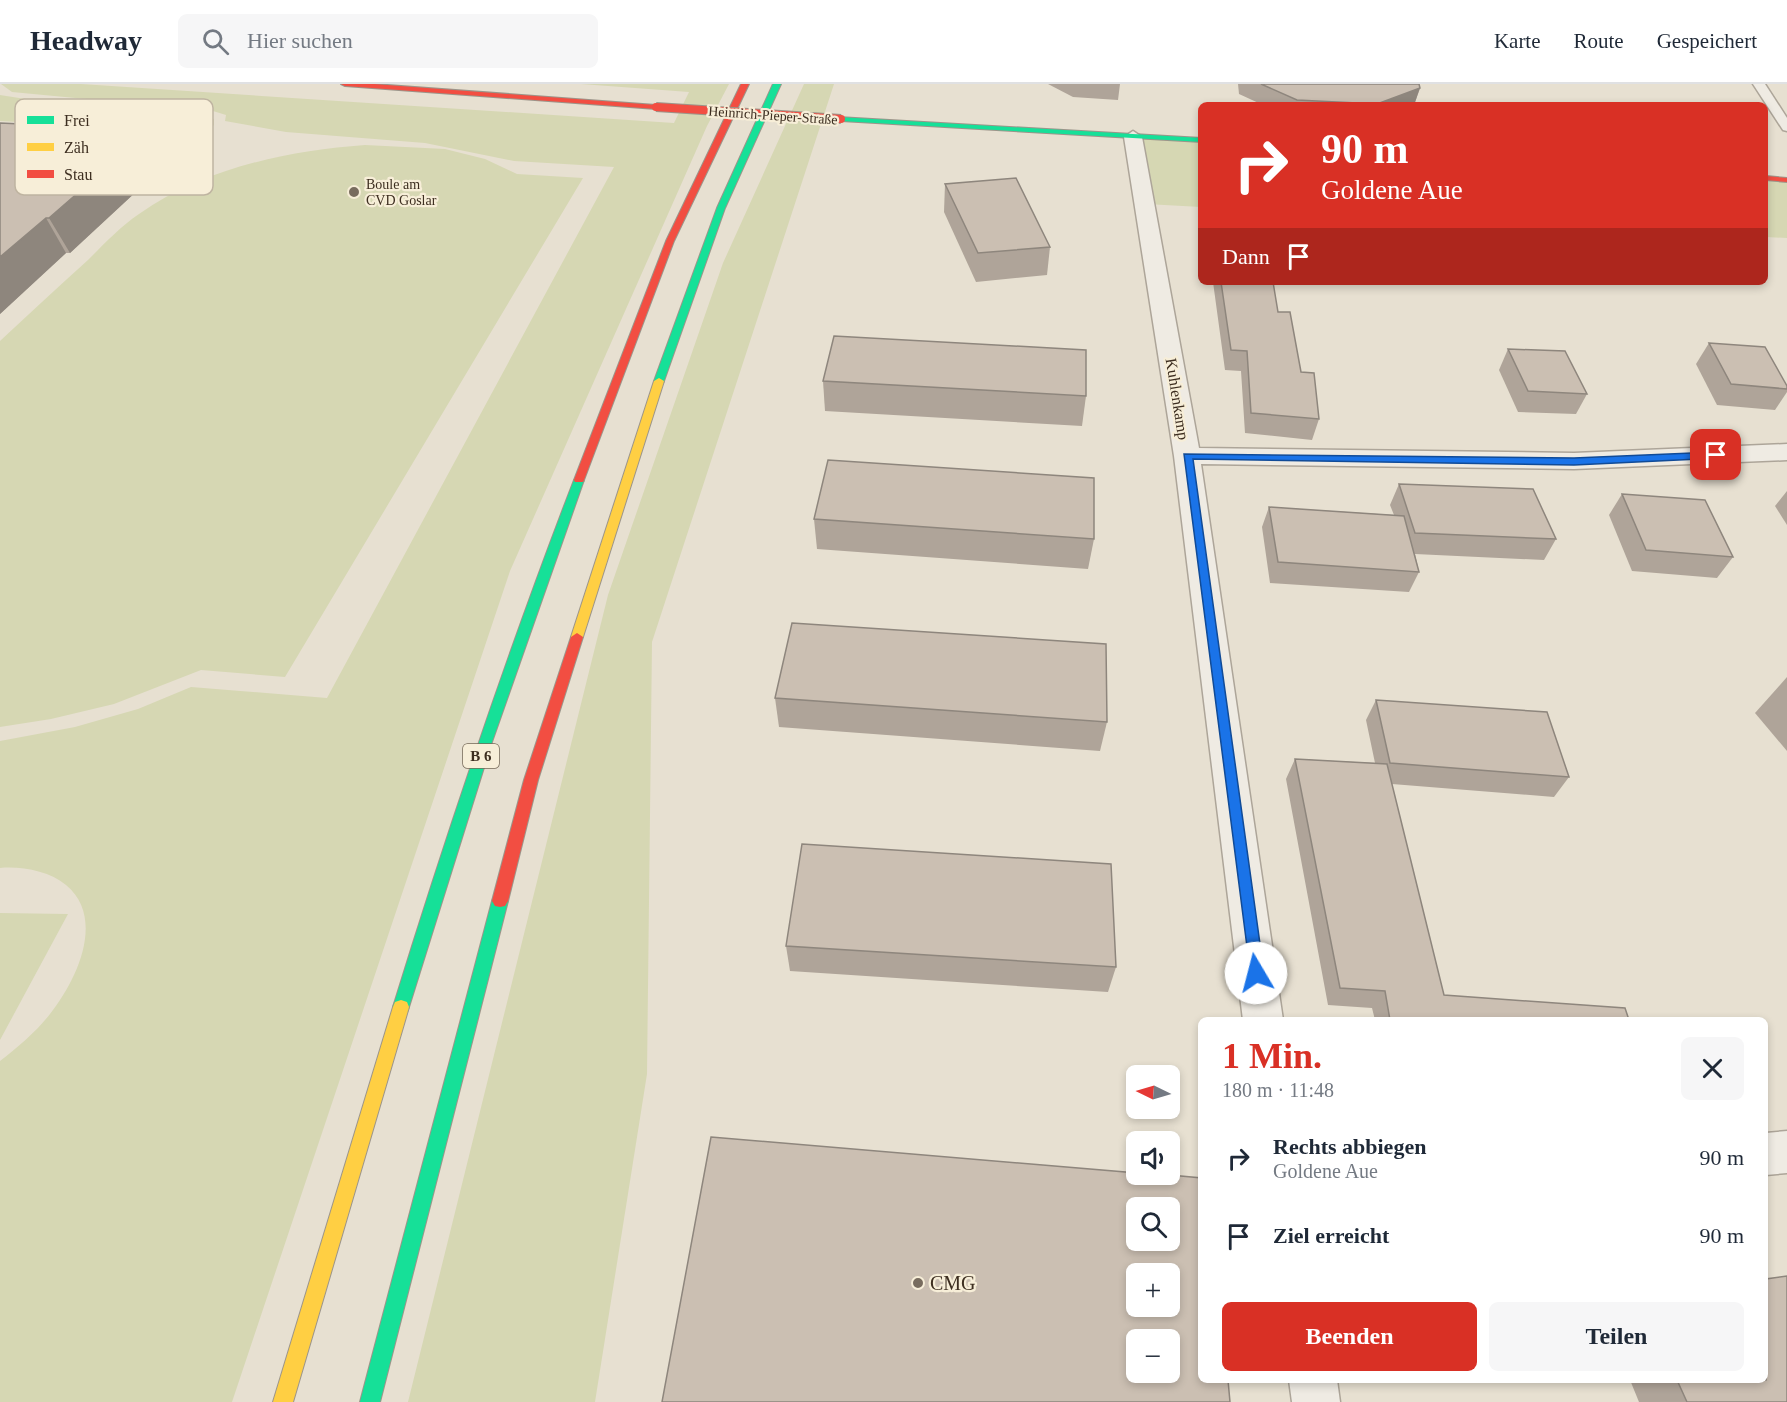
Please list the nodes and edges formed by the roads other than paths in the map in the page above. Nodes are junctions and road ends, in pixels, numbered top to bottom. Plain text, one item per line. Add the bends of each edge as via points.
1 (345, 84) edge
2 (745, 84) edge
3 (777, 84) edge
4 (1759, 84) edge
5 (1787, 127) edge
6 (1133, 137) junction
7 (1198, 140) edge
8 (1768, 178) edge
9 (1787, 180) edge
10 (1787, 452) edge
11 (1187, 456) junction
12 (1263, 1017) edge
13 (1787, 1152) edge
14 (1768, 1154) edge
15 (1313, 1383) edge
16 (283, 1402) edge
17 (370, 1402) edge
18 (1316, 1402) edge

1 - 6 main road, Heinrich-Pieper-Straße, bridge
2 - 16 main road, B 6 via 670,241 540,583 437,886
3 - 17 main road via 721,208 673,336 541,748
4 - 5 lane
6 - 7 main road, Heinrich-Pieper-Straße
6 - 11 street, Kuhlenkamp
8 - 9 main road
10 - 11 street via 1574,461
11 - 12 street, Kuhlenkamp
13 - 14 street
15 - 18 street

